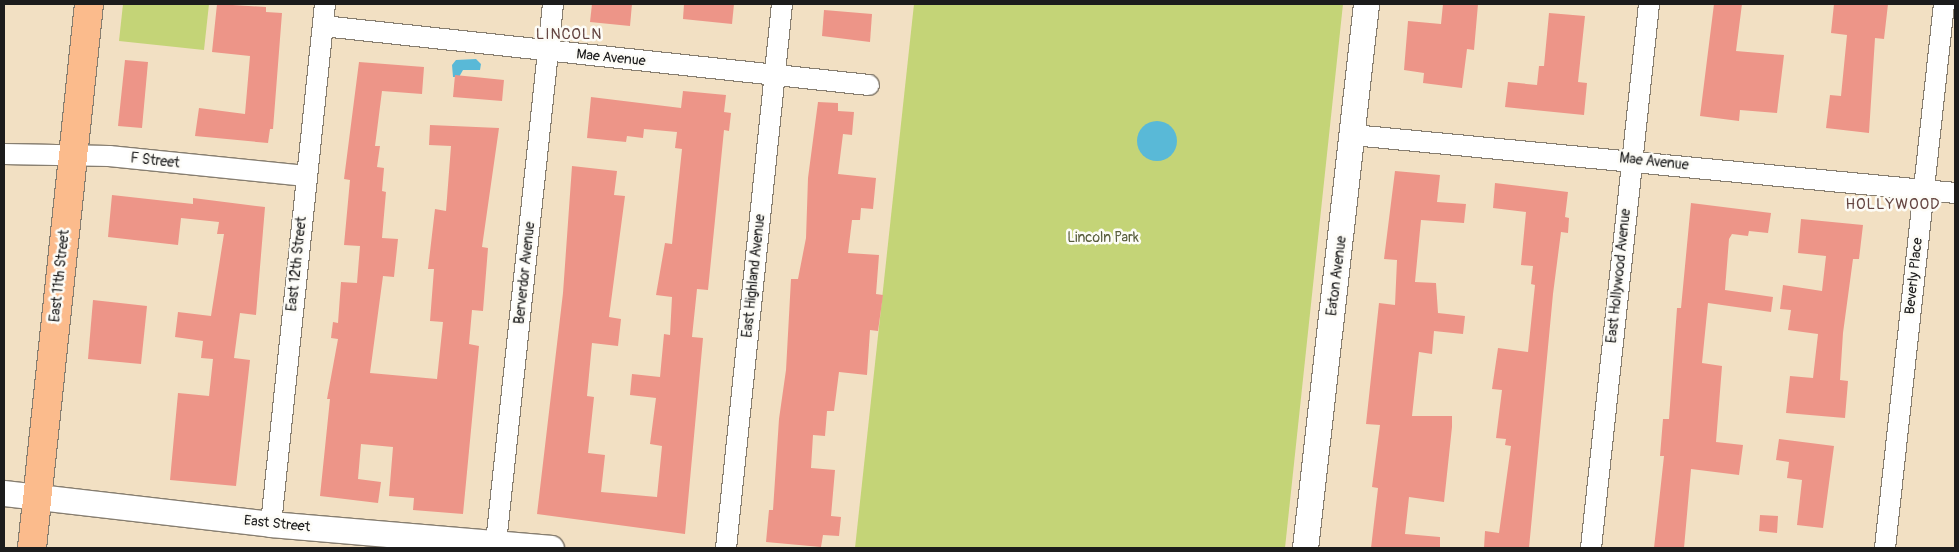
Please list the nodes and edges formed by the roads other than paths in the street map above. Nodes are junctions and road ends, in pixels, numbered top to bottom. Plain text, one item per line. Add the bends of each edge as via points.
1 (88, 4) edge
2 (325, 4) edge
3 (553, 4) edge
4 (782, 4) edge
5 (1366, 4) edge
6 (1649, 4) edge
7 (1944, 4) edge
8 (323, 26) junction
9 (549, 51) junction
10 (775, 74) junction
11 (869, 85) dead end
12 (1353, 135) junction
13 (4, 154) edge
14 (72, 157) junction
15 (1632, 160) junction
16 (306, 176) junction
17 (1924, 189) junction
18 (1955, 193) edge
19 (4, 494) edge
20 (37, 497) junction
21 (271, 524) junction
22 (496, 543) junction
23 (32, 548) edge
24 (551, 548) edge
25 (726, 548) edge
26 (1306, 548) edge
27 (1591, 548) edge
28 (1885, 548) edge

1 - 14 main road, East 11th Street
2 - 8 street, East 12th Street
3 - 9 street, Berverdor Avenue
4 - 10 street, East Highland Avenue
5 - 12 street, Eaton Avenue
6 - 15 street, East Hollywood Avenue
7 - 17 street, Beverly Place
8 - 9 street, Mae Avenue
8 - 16 street, East 12th Street
9 - 10 street, Mae Avenue
9 - 22 street, Berverdor Avenue
10 - 11 street, Mae Avenue
10 - 25 street, East Highland Avenue
12 - 15 street, Mae Avenue
12 - 26 street, Eaton Avenue
13 - 14 street, F Street
14 - 16 street, F Street via 109,156
14 - 20 main road, East 11th Street
15 - 17 street, Mae Avenue
15 - 27 street, East Hollywood Avenue
16 - 21 street, East 12th Street
17 - 18 street, Mae Avenue
17 - 28 street, Beverly Place
19 - 20 street, East Street
20 - 21 street, East Street
20 - 23 main road, East 11th Street
21 - 22 street, East Street
22 - 24 street, East Street

